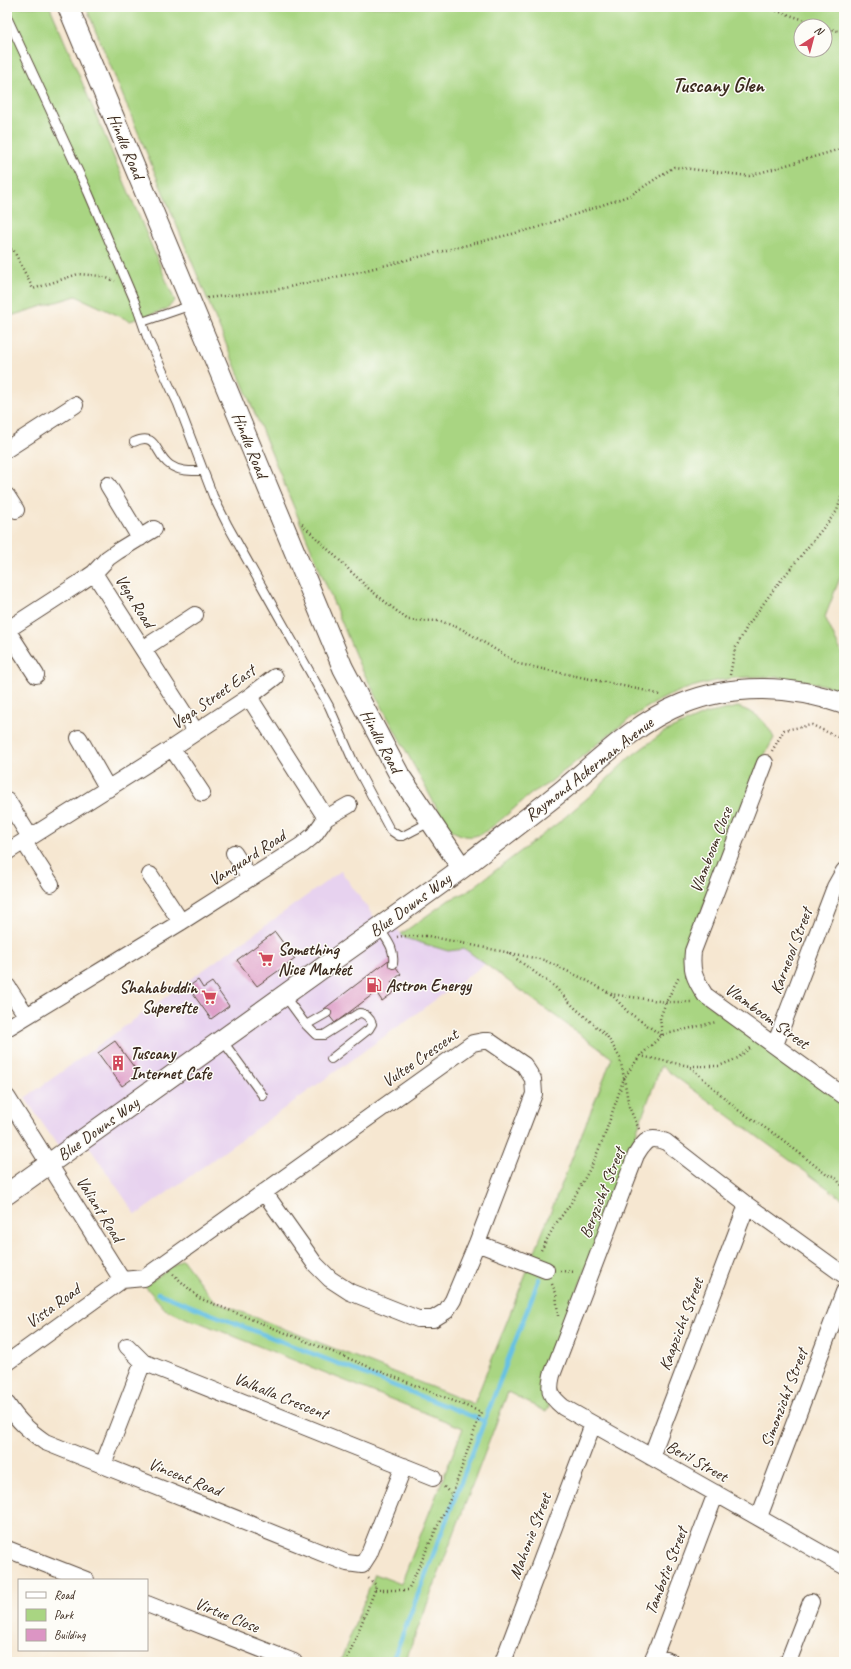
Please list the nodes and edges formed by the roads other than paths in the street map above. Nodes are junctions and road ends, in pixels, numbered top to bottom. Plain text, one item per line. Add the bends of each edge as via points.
1 (68, 7) edge
2 (7, 17) edge
3 (198, 302) junction
4 (142, 322) junction
5 (75, 405) dead end
6 (134, 442) dead end
7 (7, 449) edge
8 (203, 471) junction
9 (108, 485) dead end
10 (7, 496) edge
11 (16, 510) dead end
12 (154, 529) dead end
13 (140, 538) junction
14 (94, 573) junction
15 (195, 615) dead end
16 (7, 630) edge
17 (142, 649) junction
18 (36, 675) dead end
19 (275, 676) dead end
20 (249, 697) junction
21 (844, 704) edge
22 (196, 732) junction
23 (79, 738) dead end
24 (172, 748) junction
25 (765, 763) road end
26 (108, 789) junction
27 (202, 793) dead end
28 (7, 800) edge
29 (348, 805) dead end
30 (326, 818) junction
31 (430, 822) junction
32 (27, 839) junction
33 (7, 852) edge
34 (234, 853) dead end
35 (462, 868) junction
36 (844, 871) edge
37 (150, 875) dead end
38 (250, 878) junction
39 (51, 884) dead end
40 (181, 922) junction
41 (386, 932) junction
42 (693, 951) joint
43 (394, 964) dead end
44 (7, 986) edge
45 (284, 995) junction
46 (327, 1013) dead end
47 (26, 1015) junction
48 (306, 1024) junction
49 (7, 1028) edge
50 (222, 1040) junction
51 (769, 1041) junction
52 (331, 1059) dead end
53 (264, 1096) dead end
54 (844, 1096) edge
55 (7, 1097) edge
56 (50, 1164) junction
57 (264, 1192) junction
58 (7, 1194) edge
59 (747, 1205) junction
60 (477, 1243) junction
61 (540, 1267) road end
62 (844, 1275) edge
63 (122, 1280) junction
64 (844, 1292) edge
65 (127, 1346) dead end
66 (143, 1362) junction
67 (7, 1363) edge
68 (552, 1375) joint
69 (7, 1404) edge
70 (593, 1424) junction
71 (651, 1457) junction
72 (103, 1465) junction
73 (404, 1466) junction
74 (433, 1478) road end
75 (716, 1493) junction
76 (759, 1518) junction
77 (7, 1549) edge
78 (844, 1566) edge
79 (83, 1579) edge
80 (811, 1602) dead end
81 (148, 1604) edge
82 (653, 1659) edge
83 (294, 1662) edge
84 (502, 1662) edge
85 (671, 1662) edge
86 (788, 1662) edge

1 - 3 street, Hindle Road
2 - 4 lane via 88,192
3 - 4 lane
3 - 31 street, Hindle Road via 343,668 400,776
4 - 8 lane via 178,404
5 - 7 street
6 - 8 lane via 146,438 151,440 169,464 183,471
8 - 31 lane via 228,526 329,706 353,761 390,830 403,836
9 - 13 street
10 - 11 street
12 - 13 street, Vega Road
13 - 14 street, Vega Road via 108,558
14 - 16 street, Vega Road
14 - 17 street, Vega Road
15 - 17 street, Vega Road
16 - 18 street, Vega Road
17 - 22 street, Vega Road
19 - 20 street, Vega Street East
20 - 22 street, Vega Street East
20 - 30 street
21 - 35 street, Raymond Ackerman Avenue via 789,690 760,689 728,691 683,703 637,728 552,799
22 - 24 street, Vega Street East
23 - 26 street
24 - 26 street, Vega Street East
24 - 27 street, Vega Street East
25 - 42 street, Vlamboom Close
26 - 32 street, Vega Street East
28 - 32 street
29 - 30 street, Vanguard Road
30 - 38 street, Vanguard Road via 307,842
31 - 35 street, Hindle Road
32 - 33 street, Vega Street East
32 - 39 street
34 - 38 street
35 - 41 street, Blue Downs Way
36 - 51 street, Karneool Street
37 - 40 street
38 - 40 street, Vanguard Road
40 - 47 street, Vanguard Road
41 - 43 lane via 393,948
41 - 45 street, Blue Downs Way
42 - 51 street, Vlamboom Street via 692,968 695,980 705,995
44 - 47 street
45 - 48 lane
45 - 50 street, Blue Downs Way
46 - 48 lane
47 - 49 street, Vanguard Road
48 - 52 lane via 312,1033 320,1036 359,1013 363,1013 369,1019 372,1024 369,1030
50 - 53 lane
50 - 56 street, Blue Downs Way
51 - 54 street, Vlamboom Street
55 - 56 street, Valiant Road
56 - 58 street, Blue Downs Way
56 - 63 street, Valiant Road
57 - 60 street, Vultee Crescent via 315,1264 330,1279 350,1292 418,1318 433,1319 446,1312
57 - 60 street, Vultee Crescent via 469,1046 478,1041 489,1042 524,1065 533,1079 534,1094
57 - 63 street, Vultee Crescent via 144,1278
59 - 62 street, Bergzicht Street
59 - 68 street, Bergzicht Street via 666,1142 657,1138 650,1139 641,1146
59 - 71 street, Kaapzicht Street
60 - 61 street
63 - 67 street, Vista Road
64 - 76 street, Simonzicht Street
65 - 66 street, Valhalla Crescent
66 - 72 street
66 - 73 street, Valhalla Crescent
68 - 70 street, Beril Street via 549,1388 553,1398 563,1407
69 - 72 street, Vincent Road via 26,1429 45,1442
70 - 71 street, Beril Street
70 - 84 street, Mahonie Street
71 - 75 street, Beril Street
72 - 73 street, Vincent Road via 347,1563 362,1565 369,1554
73 - 74 street, Valhalla Crescent
75 - 76 street, Beril Street
75 - 82 street, Tambotie Street
76 - 78 street, Beril Street
77 - 79 street
80 - 86 street
81 - 83 street, Virtue Close
82 - 85 street

